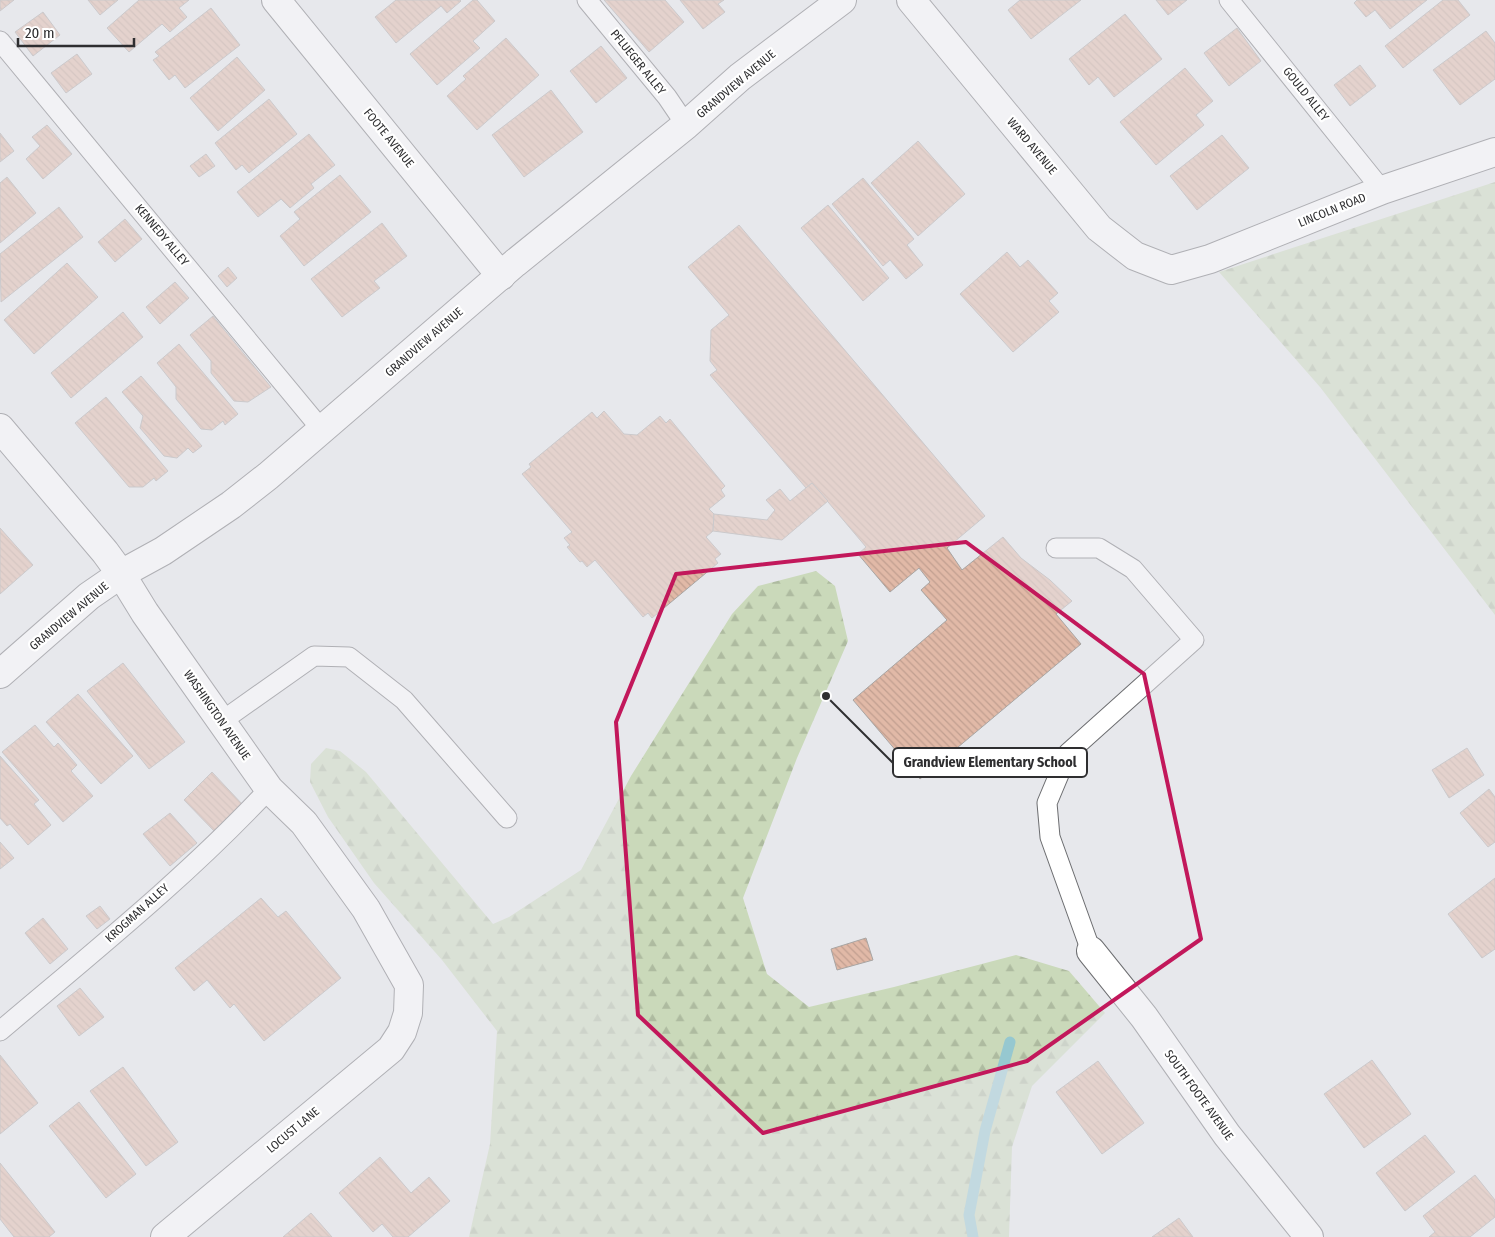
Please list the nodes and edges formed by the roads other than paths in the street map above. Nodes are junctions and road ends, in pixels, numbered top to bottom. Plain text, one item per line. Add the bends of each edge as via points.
1 (276, 0) edge
2 (587, 0) edge
3 (842, 0) edge
4 (911, 0) edge
5 (1229, 0) edge
6 (0, 41) edge
7 (686, 125) junction
8 (1495, 152) edge
9 (1382, 190) junction
10 (1171, 270) joint
11 (501, 276) junction
12 (0, 428) edge
13 (322, 430) junction
14 (1056, 548) dead end
15 (121, 574) junction
16 (0, 674) edge
17 (222, 721) junction
18 (268, 789) junction
19 (507, 818) dead end
20 (1091, 951) joint
21 (408, 1013) joint
22 (0, 1031) edge
23 (165, 1237) edge
24 (1309, 1237) edge

1 - 11 street, FOOTE AVENUE
2 - 7 lane, PFLUEGER ALLEY
3 - 7 street, GRANDVIEW AVENUE via 740,77
4 - 10 street, WARD AVENUE via 1099,228 1136,256
5 - 9 lane, GOULD ALLEY
6 - 13 lane, KENNEDY ALLEY
7 - 11 street, GRANDVIEW AVENUE
8 - 9 street, LINCOLN ROAD
9 - 10 street, LINCOLN ROAD via 1210,259
11 - 13 street, GRANDVIEW AVENUE
12 - 15 street, WASHINGTON AVENUE
13 - 15 street, GRANDVIEW AVENUE via 231,505 163,551
14 - 20 lane via 1099,548 1134,568 1194,640 1068,753 1048,803 1050,837
15 - 16 street, GRANDVIEW AVENUE via 90,596
15 - 17 street, WASHINGTON AVENUE
17 - 18 street, WASHINGTON AVENUE
17 - 19 lane via 314,656 350,657 404,700
18 - 21 street, WASHINGTON AVENUE via 304,823 366,909 409,986
18 - 22 lane, KROGMAN ALLEY via 236,824 129,922
20 - 24 street, SOUTH FOOTE AVENUE via 1144,1017 1222,1127
21 - 23 street, LOCUST LANE via 402,1032 391,1049

